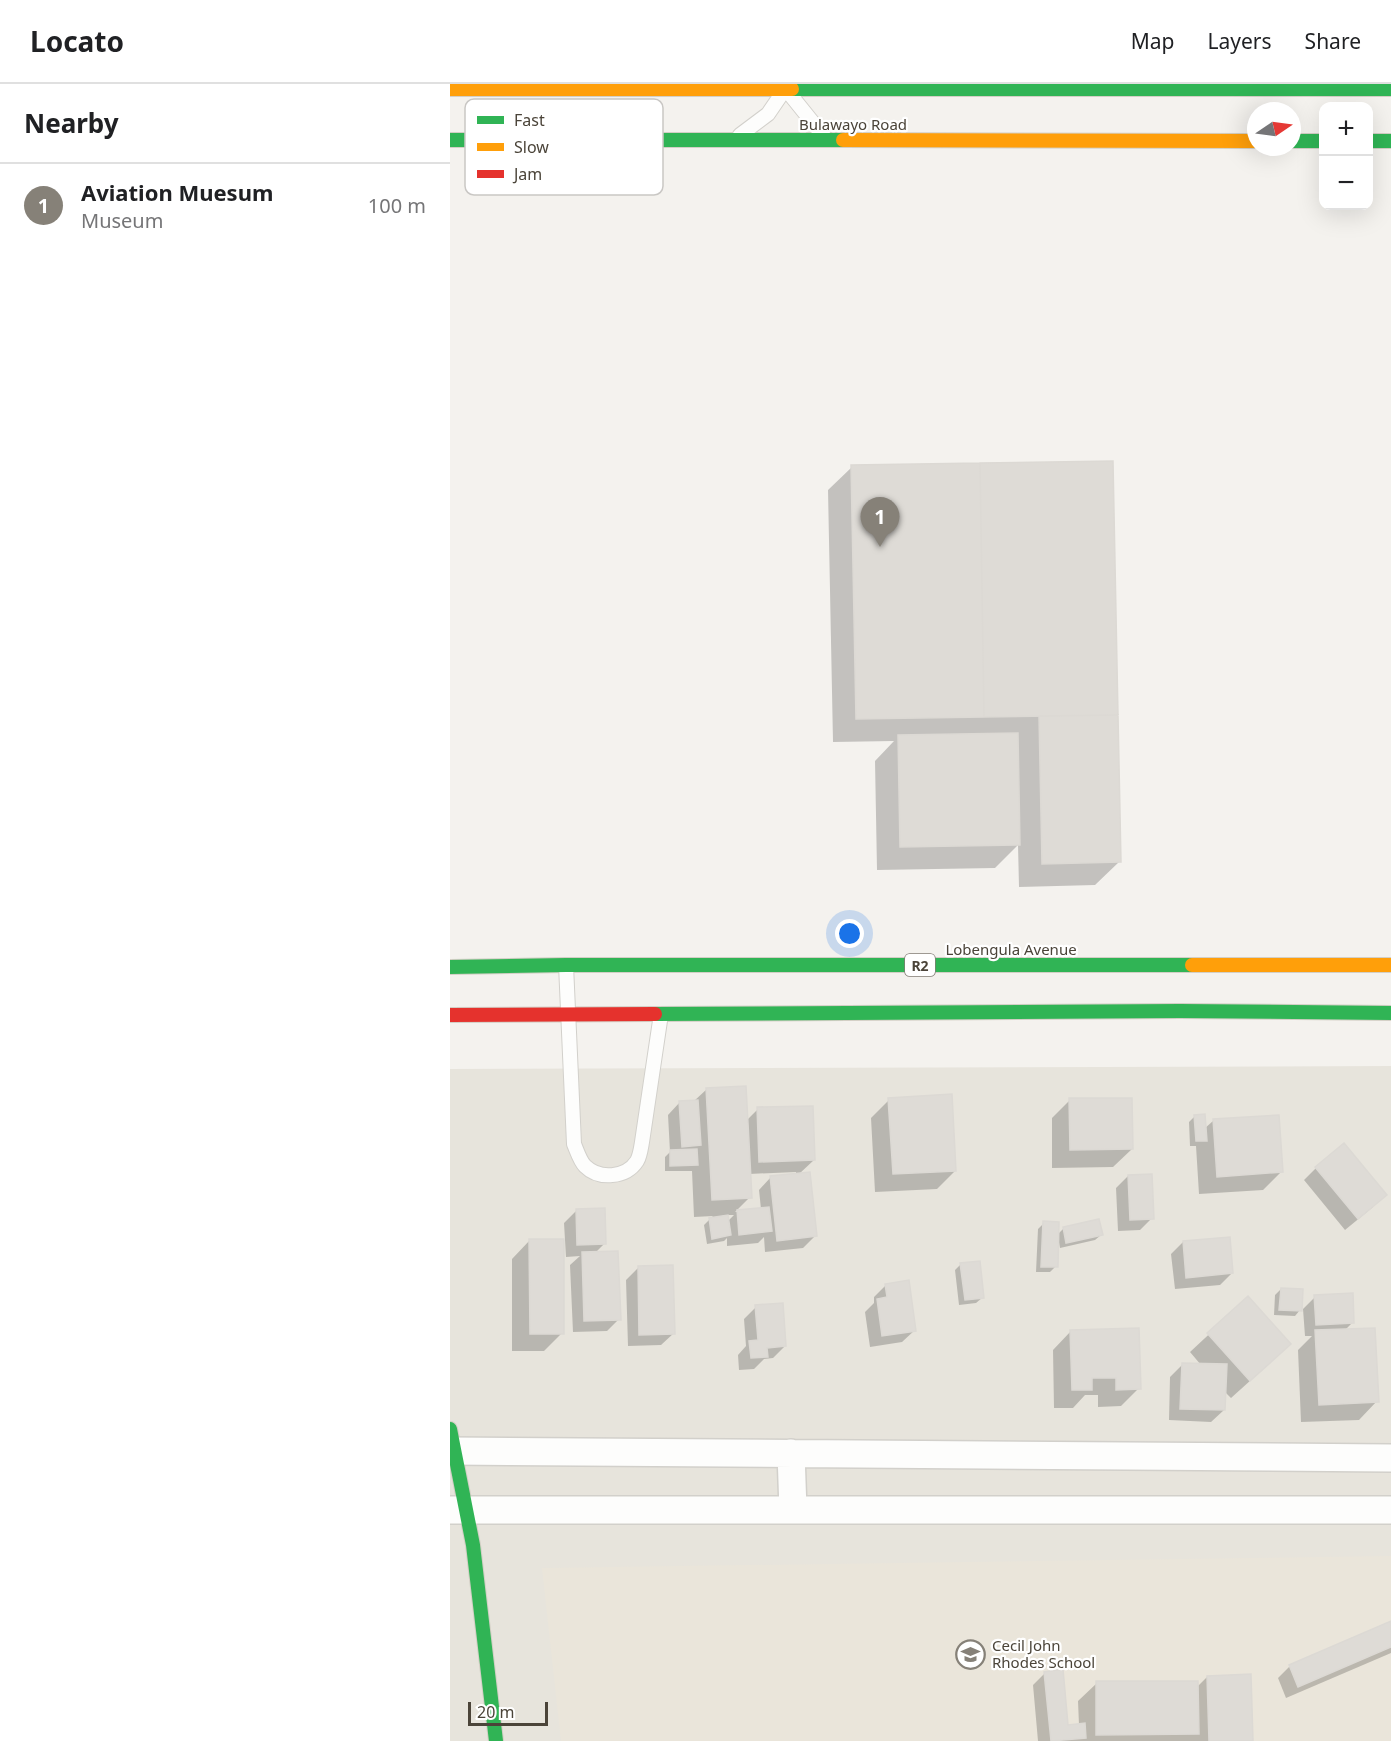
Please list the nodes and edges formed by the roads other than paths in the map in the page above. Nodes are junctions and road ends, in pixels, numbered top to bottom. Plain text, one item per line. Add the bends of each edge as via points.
1 (786, 86) edge
2 (1391, 89) edge
3 (450, 90) edge
4 (450, 140) edge
5 (465, 140) edge
6 (663, 141) edge
7 (734, 141) junction
8 (828, 141) junction
9 (1247, 141) edge
10 (1301, 141) edge
11 (1319, 141) edge
12 (1373, 141) edge
13 (1391, 141) edge
14 (566, 965) junction
15 (1391, 966) edge
16 (450, 967) edge
17 (567, 1013) junction
18 (1391, 1013) edge
19 (661, 1014) junction
20 (450, 1015) edge
21 (452, 1444) edge
22 (791, 1454) junction
23 (1391, 1458) edge
24 (459, 1510) edge
25 (793, 1510) junction
26 (1391, 1510) edge
27 (496, 1741) edge

1 - 2 main road
1 - 3 main road
1 - 7 lane via 768,114
1 - 8 lane
4 - 5 main road, Bulawayo Road
6 - 7 main road, Bulawayo Road
7 - 8 main road, Bulawayo Road
8 - 9 main road, Bulawayo Road
10 - 11 main road
12 - 13 main road
14 - 15 main road, Lobengula Avenue / R2
14 - 16 main road, Lobengula Avenue / R2
14 - 17 lane
17 - 19 main road
17 - 19 lane via 574,1144 583,1165 610,1176 626,1172 636,1161 642,1142
17 - 20 main road
18 - 19 main road
21 - 22 street
21 - 24 main road
22 - 23 street
22 - 25 street
24 - 25 street
24 - 27 main road via 489,1667
25 - 26 street

